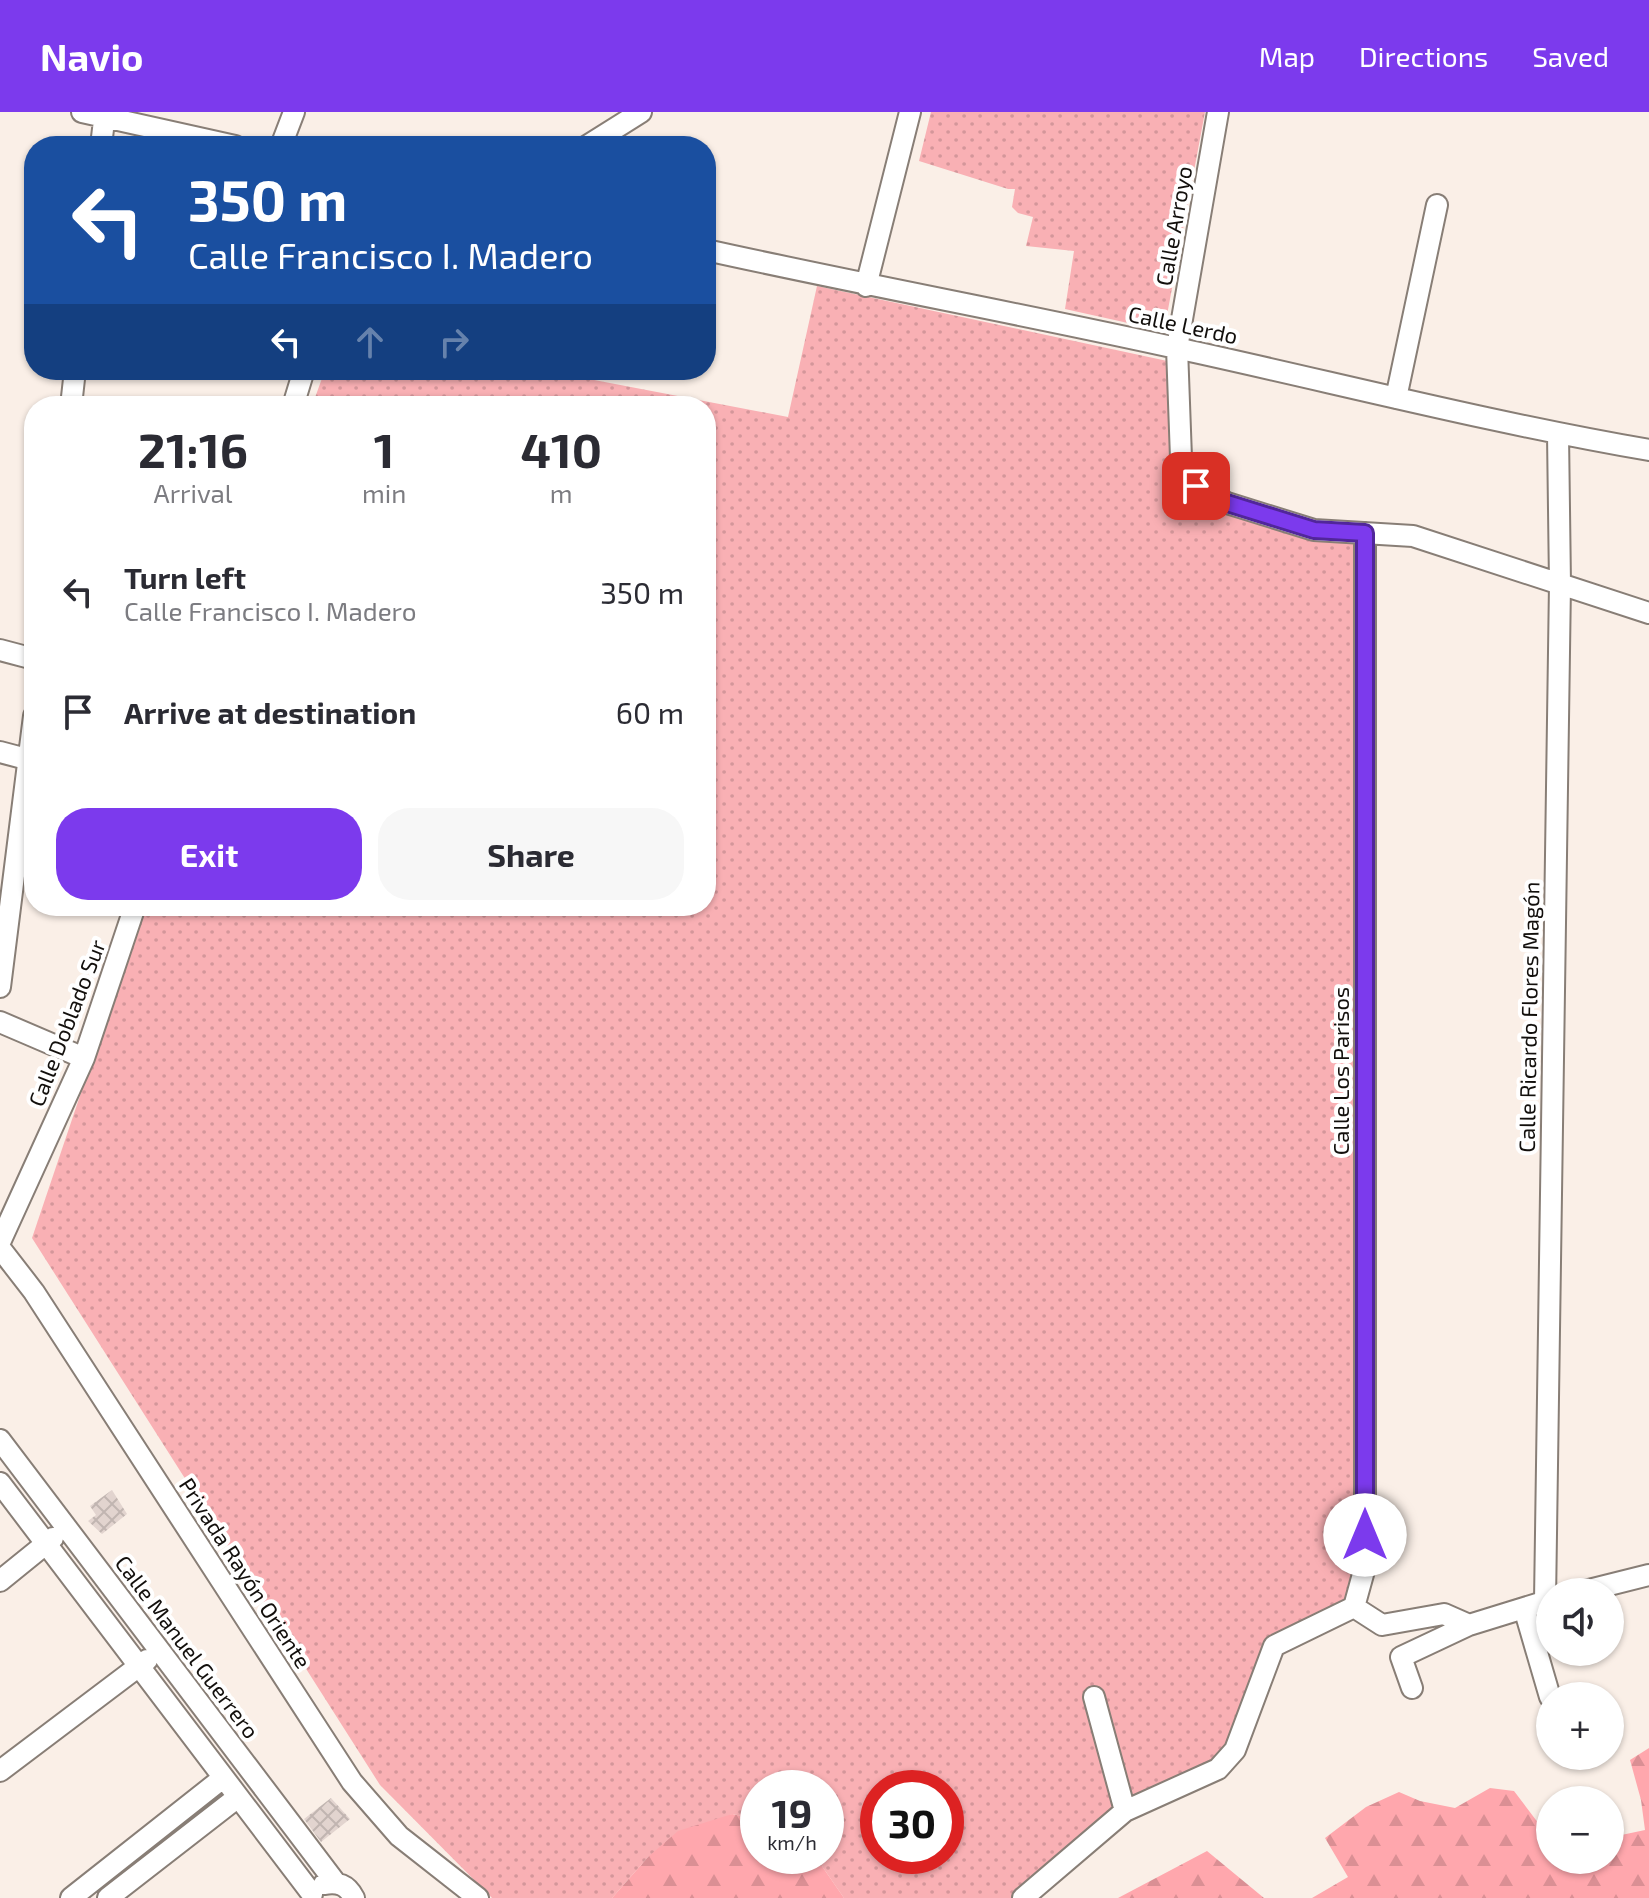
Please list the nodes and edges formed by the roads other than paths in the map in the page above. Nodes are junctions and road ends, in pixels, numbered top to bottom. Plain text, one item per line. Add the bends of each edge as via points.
1 (82, 112) edge
2 (294, 112) edge
3 (641, 112) edge
4 (910, 112) edge
5 (1218, 112) edge
6 (105, 115) edge
7 (102, 136) edge
8 (193, 136) edge
9 (285, 136) edge
10 (603, 136) edge
11 (1437, 205) dead end
12 (716, 252) edge
13 (866, 286) junction
14 (1177, 348) junction
15 (1396, 398) junction
16 (1558, 434) junction
17 (1649, 450) edge
18 (1365, 533) junction
19 (1560, 584) junction
20 (1649, 613) edge
21 (0, 650) edge
22 (24, 656) edge
23 (0, 752) edge
24 (24, 759) edge
25 (24, 812) edge
26 (132, 916) edge
27 (0, 987) edge
28 (0, 1022) edge
29 (84, 1058) junction
30 (0, 1245) edge
31 (0, 1440) edge
32 (0, 1483) edge
33 (66, 1529) junction
34 (44, 1544) junction
35 (1649, 1575) edge
36 (1547, 1578) edge
37 (0, 1581) edge
38 (1624, 1581) edge
39 (1536, 1604) edge
40 (1354, 1607) junction
41 (1524, 1608) junction
42 (1469, 1625) junction
43 (161, 1652) junction
44 (136, 1666) junction
45 (1546, 1682) edge
46 (1412, 1688) dead end
47 (1094, 1697) dead end
48 (0, 1771) edge
49 (223, 1778) junction
50 (238, 1797) junction
51 (1125, 1811) junction
52 (335, 1882) junction
53 (311, 1896) edge
54 (71, 1898) edge
55 (108, 1898) edge
56 (354, 1898) edge
57 (478, 1898) edge
58 (1023, 1898) edge

1 - 6 street
2 - 9 street
3 - 10 street
4 - 13 street
5 - 14 street, Calle Arroyo
6 - 7 street
6 - 8 street
11 - 15 street
12 - 13 street, Calle Lerdo
13 - 14 street, Calle Lerdo
14 - 15 street, Calle Lerdo
14 - 18 street, Calle Arroyo via 1181,458 1196,486 1227,503 1314,530
15 - 16 street, Calle Lerdo
16 - 17 street, Calle Lerdo
16 - 19 street, Calle Ricardo Flores Magón
18 - 19 street, Calle Arroyo via 1413,536
18 - 40 street, Calle Los Parisos via 1365,1567
19 - 20 street, Calle Arroyo
19 - 36 street, Calle Ricardo Flores Magón
21 - 22 street
23 - 24 street
25 - 27 street
26 - 29 street, Calle Doblado Sur
28 - 29 street
29 - 30 street, Calle Doblado Sur
30 - 57 street, Privada Rayón Oriente via 352,1782 399,1836
31 - 33 street, Calle Manuel Guerrero
32 - 34 street
33 - 34 street
33 - 43 street, Calle Manuel Guerrero
34 - 37 street
34 - 44 street
35 - 38 street
39 - 41 street
40 - 42 street via 1382,1625 1444,1614
40 - 51 street via 1274,1646 1235,1750 1218,1769
41 - 42 street
41 - 45 street
42 - 46 street via 1401,1657
43 - 44 street
43 - 52 street, Calle Manuel Guerrero
44 - 48 street
44 - 49 street
47 - 51 street
49 - 50 street
49 - 54 street
50 - 53 street
50 - 55 street
51 - 58 street
52 - 53 street via 321,1885
52 - 56 street, Calle Manuel Guerrero

